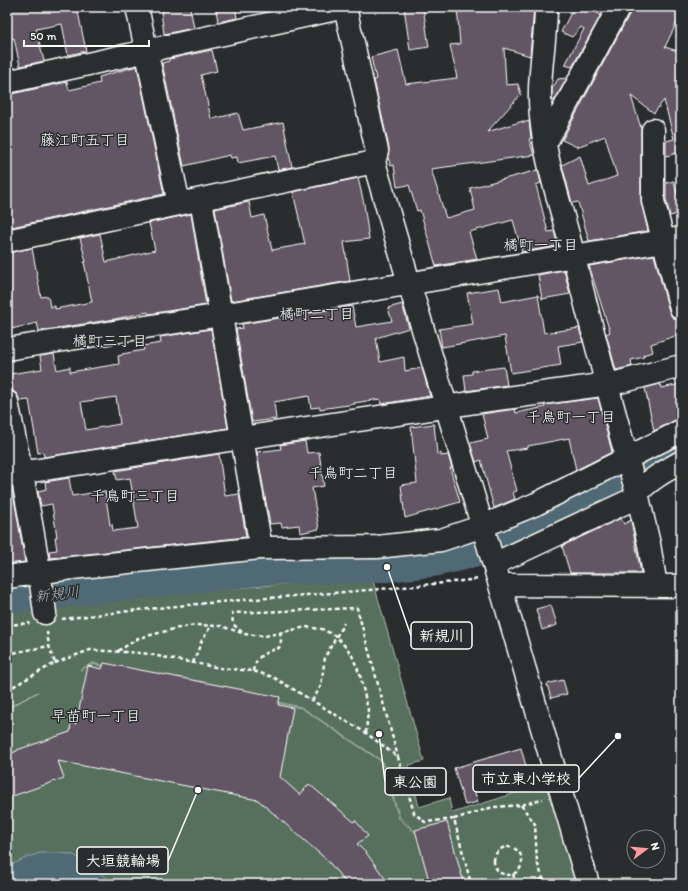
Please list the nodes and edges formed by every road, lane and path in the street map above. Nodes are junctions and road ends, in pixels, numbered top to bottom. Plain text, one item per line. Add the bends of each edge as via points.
1 (138, 7) edge
2 (345, 7) edge
3 (546, 7) edge
4 (620, 7) edge
5 (147, 52) junction
6 (7, 82) edge
7 (654, 130) dead end
8 (545, 144) junction
9 (374, 162) junction
10 (201, 200) junction
11 (179, 204) junction
12 (672, 240) edge
13 (7, 241) edge
14 (574, 257) junction
15 (409, 283) junction
16 (681, 308) edge
17 (222, 315) junction
18 (7, 349) edge
19 (681, 366) edge
20 (607, 384) junction
21 (7, 402) edge
22 (447, 407) junction
23 (681, 431) edge
24 (242, 438) junction
25 (628, 462) junction
26 (681, 462) edge
27 (14, 474) edge
28 (636, 492) junction
29 (484, 528) junction
30 (261, 548) junction
31 (496, 572) junction
32 (40, 576) junction
33 (7, 577) edge
34 (656, 586) junction
35 (681, 586) edge
36 (45, 617) junction
37 (344, 623) dead end
38 (7, 625) edge
39 (212, 626) junction
40 (280, 632) junction
41 (244, 634) junction
42 (336, 636) junction
43 (49, 646) junction
44 (117, 651) junction
45 (7, 654) edge
46 (55, 663) junction
47 (193, 663) junction
48 (253, 671) junction
49 (7, 690) edge
50 (312, 701) junction
51 (366, 733) junction
52 (398, 757) junction
53 (561, 794) junction
54 (521, 805) junction
55 (454, 819) junction
56 (513, 874) junction
57 (542, 879) junction
58 (472, 884) edge
59 (516, 884) edge
60 (528, 884) edge
61 (545, 884) edge
62 (588, 884) edge

1 - 5 street
2 - 5 street
2 - 9 street via 377,151
3 - 8 street via 540,100
4 - 8 street
5 - 6 street
5 - 11 street
7 - 12 street via 653,201
8 - 14 street
9 - 10 street
9 - 15 street
10 - 11 street
10 - 17 street
11 - 13 street
12 - 14 street
12 - 16 street
14 - 15 street
14 - 20 street
15 - 17 street
15 - 22 street
17 - 18 street
17 - 24 street
19 - 20 street
20 - 22 street
20 - 25 street
21 - 27 street
22 - 24 street
22 - 29 street
23 - 25 street
24 - 27 street
24 - 30 street
25 - 28 street
25 - 29 street
26 - 28 street
27 - 32 street
28 - 31 street via 630,500
28 - 34 street via 650,544
29 - 30 street via 441,540 377,547
29 - 31 street
30 - 32 street
31 - 34 street via 509,585
31 - 36 path via 418,587
31 - 53 street
32 - 33 street
32 - 36 street
34 - 35 street
36 - 38 path
36 - 43 path
37 - 42 path
39 - 41 path via 221,626
39 - 44 path via 195,625 153,634 139,638
39 - 47 path via 202,640
40 - 41 path via 265,636
40 - 42 path via 306,627 322,629
40 - 48 path via 279,648 265,652 255,662
41 - 52 path via 233,624 232,612 357,608
42 - 50 path via 325,657 321,686
42 - 51 path via 351,653 360,675 368,710
43 - 45 path
43 - 46 path
44 - 46 path via 90,650
44 - 47 path
46 - 49 path
47 - 48 path
48 - 50 path via 273,677
50 - 51 path
51 - 52 path
52 - 55 path via 414,814 425,822
53 - 54 path
53 - 62 street
54 - 55 path via 493,807
54 - 57 path via 535,824 537,862
55 - 58 path
56 - 56 path via 521,864 520,856 515,849 502,848 494,858 495,867 505,875
56 - 59 path
57 - 60 path
57 - 61 path

